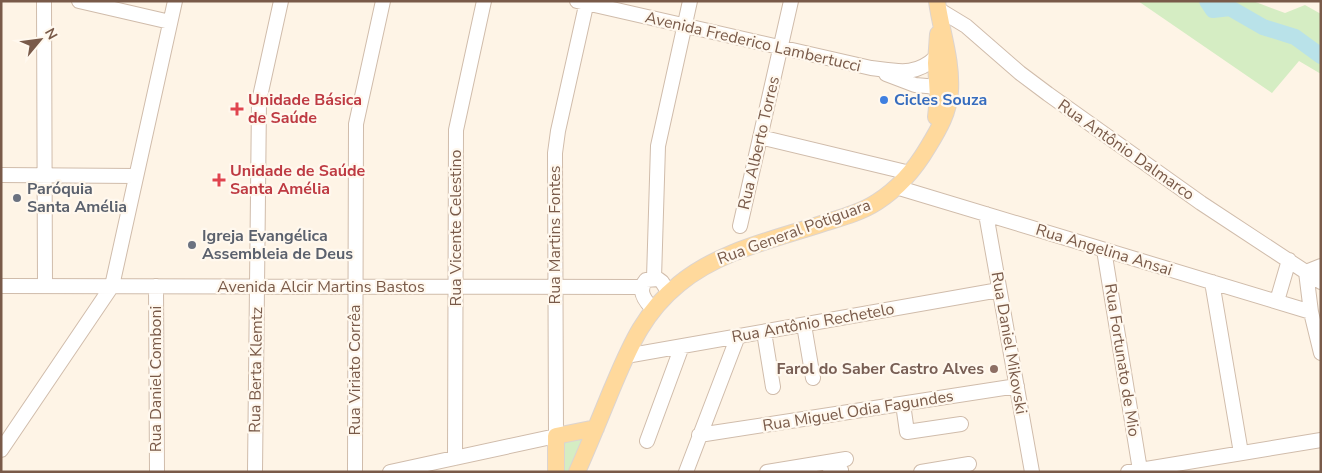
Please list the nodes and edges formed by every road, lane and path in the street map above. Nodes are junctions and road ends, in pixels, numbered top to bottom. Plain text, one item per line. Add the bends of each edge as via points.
1 (44, 1) edge
2 (79, 1) edge
3 (175, 1) edge
4 (281, 1) edge
5 (383, 1) edge
6 (484, 1) edge
7 (690, 1) edge
8 (791, 1) edge
9 (583, 2) edge
10 (938, 8) edge
11 (170, 22) junction
12 (684, 26) junction
13 (780, 48) junction
14 (943, 61) junction
15 (871, 68) junction
16 (938, 87) junction
17 (760, 137) junction
18 (928, 147) junction
19 (910, 173) junction
20 (1, 175) edge
21 (45, 175) junction
22 (136, 176) junction
23 (896, 188) junction
24 (986, 214) junction
25 (740, 226) dead end
26 (1104, 250) junction
27 (1289, 260) junction
28 (1321, 266) edge
29 (1306, 272) junction
30 (654, 278) junction
31 (1212, 282) junction
32 (1321, 282) edge
33 (1, 286) edge
34 (46, 286) junction
35 (112, 286) junction
36 (156, 286) junction
37 (257, 286) junction
38 (356, 287) junction
39 (456, 287) junction
40 (555, 287) junction
41 (642, 287) junction
42 (999, 290) junction
43 (669, 292) junction
44 (1277, 302) junction
45 (652, 309) junction
46 (1311, 312) junction
47 (804, 325) junction
48 (764, 332) junction
49 (738, 336) junction
50 (682, 346) junction
51 (1321, 353) edge
52 (626, 356) junction
53 (813, 378) dead end
54 (1017, 386) junction
55 (773, 387) dead end
56 (903, 404) junction
57 (961, 424) dead end
58 (596, 428) junction
59 (556, 436) junction
60 (699, 436) junction
61 (1321, 440) edge
62 (647, 441) dead end
63 (1, 450) edge
64 (1241, 453) junction
65 (455, 458) junction
66 (969, 464) dead end
67 (839, 466) edge
68 (1134, 471) edge
69 (157, 472) edge
70 (255, 472) edge
71 (355, 472) edge
72 (390, 472) edge
73 (556, 472) edge
74 (578, 472) edge
75 (686, 472) edge
76 (767, 472) edge
77 (921, 472) edge
78 (1032, 472) edge

1 - 21 street
2 - 11 street
3 - 11 street
4 - 37 street, Rua Berta Klemtz via 259,99
5 - 38 street, Rua Viriato Corrêa via 356,124
6 - 39 street, Rua Vicente Celestino via 456,130
7 - 12 street
8 - 13 street, Rua Alberto Torres
9 - 12 street, Avenida Frederico Lambertucci
9 - 40 street, Rua Martins Fontes via 555,153
10 - 14 main road, Rua General Potiguara
10 - 27 street, Rua Antônio Dalmarco via 966,26 1048,94 1201,203
11 - 22 street
12 - 13 street, Avenida Frederico Lambertucci
12 - 30 street via 656,154
13 - 15 street, Avenida Frederico Lambertucci
13 - 17 street, Rua Alberto Torres
14 - 15 street, Avenida Frederico Lambertucci via 915,71
14 - 16 main road
14 - 18 main road, Rua General Potiguara via 950,80 948,102 941,125
15 - 16 street, Avenida Frederico Lambertucci via 915,85
16 - 18 main road, Rua General Potiguara via 937,114
17 - 19 street
17 - 25 street, Rua Alberto Torres
18 - 19 main road, Rua General Potiguara
19 - 23 main road, Rua General Potiguara
20 - 21 street
21 - 22 street
21 - 34 street
22 - 35 street
23 - 24 street, Rua Angelina Ansai
23 - 43 main road, Rua General Potiguara via 878,202 855,213 724,256 690,275
24 - 26 street, Rua Angelina Ansai
24 - 42 street, Rua Daniel Mikovski
26 - 31 street, Rua Angelina Ansai
26 - 68 street, Rua Fortunato de Mio
27 - 29 street, Rua Antônio Dalmarco
27 - 44 street
28 - 29 street
29 - 32 street, Rua Antônio Dalmarco
29 - 46 street
30 - 41 street via 646,280
30 - 43 street via 662,282
31 - 44 street, Rua Angelina Ansai
31 - 64 street
33 - 34 street, Avenida Alcir Martins Bastos
34 - 35 street, Avenida Alcir Martins Bastos
35 - 36 street, Avenida Alcir Martins Bastos
35 - 63 street
36 - 37 street, Avenida Alcir Martins Bastos
36 - 69 street, Rua Daniel Comboni
37 - 38 street, Avenida Alcir Martins Bastos
37 - 70 street, Rua Berta Klemtz
38 - 39 street, Avenida Alcir Martins Bastos
38 - 71 street, Rua Viriato Corrêa
39 - 40 street, Avenida Alcir Martins Bastos
39 - 65 street, Rua Vicente Celestino
40 - 41 street, Avenida Alcir Martins Bastos
40 - 59 street, Rua Martins Fontes
41 - 45 street via 643,296
42 - 47 street, Rua Antônio Rechetelo
42 - 54 street, Rua Daniel Mikovski
43 - 45 main road, Rua General Potiguara
44 - 46 street, Rua Angelina Ansai
45 - 52 main road, Rua General Potiguara
46 - 51 street
47 - 48 street, Rua Antônio Rechetelo
47 - 53 street
48 - 49 street, Rua Antônio Rechetelo
48 - 55 street
49 - 50 street, Rua Antônio Rechetelo
49 - 60 street
50 - 52 street, Rua Antônio Rechetelo
50 - 62 street
52 - 58 main road, Rua General Potiguara
54 - 56 street, Rua Miguel Odia Fagundes
54 - 78 street, Rua Daniel Mikovski
56 - 57 street via 907,432
56 - 60 street, Rua Miguel Odia Fagundes
58 - 59 main road
58 - 74 main road, Rua General Potiguara
59 - 65 street
59 - 73 main road, Rua Martins Fontes
60 - 75 street
61 - 64 street
64 - 68 street
65 - 72 street
66 - 77 street
67 - 76 street

